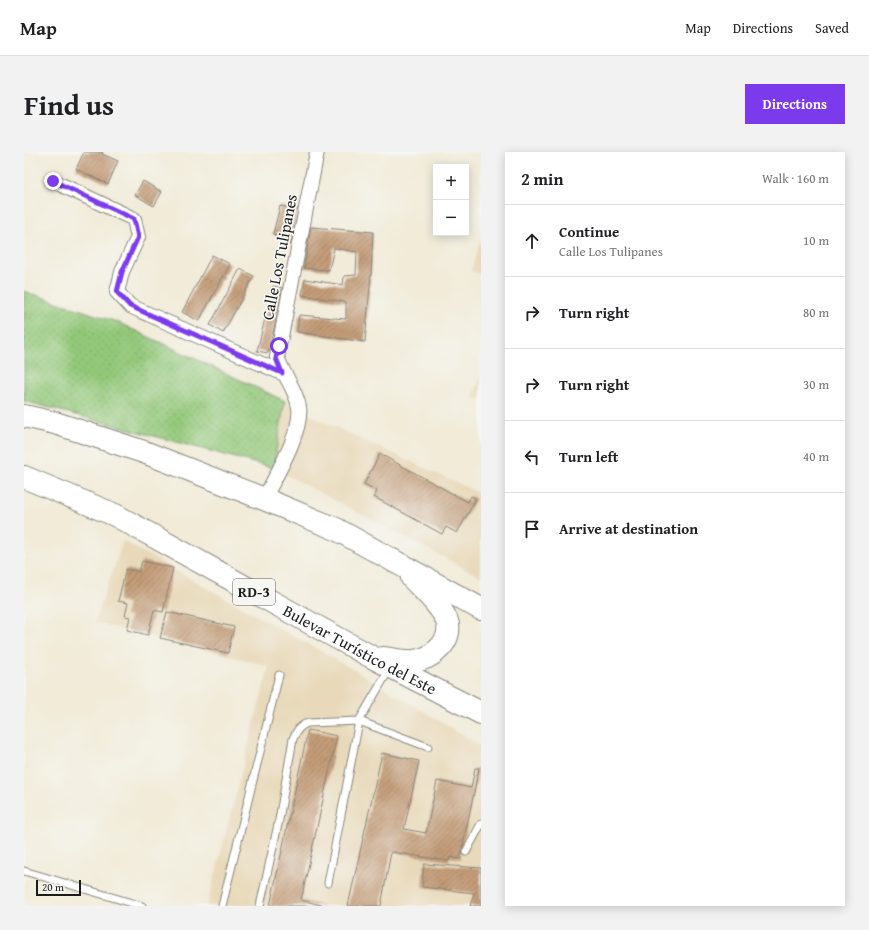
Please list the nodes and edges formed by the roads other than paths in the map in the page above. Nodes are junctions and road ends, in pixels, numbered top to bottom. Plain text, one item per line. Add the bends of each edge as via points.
1 (317, 152) edge
2 (53, 181) dead end
3 (282, 373) junction
4 (24, 416) edge
5 (24, 478) edge
6 (264, 499) junction
7 (403, 568) junction
8 (481, 609) edge
9 (370, 656) junction
10 (391, 667) junction
11 (279, 675) dead end
12 (481, 713) edge
13 (358, 722) junction
14 (428, 747) dead end
15 (481, 824) edge
16 (466, 852) dead end
17 (24, 871) edge
18 (328, 883) dead end
19 (142, 906) edge
20 (222, 906) edge
21 (260, 906) edge

1 - 3 street, Calle Los Tulipanes via 276,358
2 - 3 street via 134,219 138,237 122,272 117,292 130,306
3 - 6 street, Calle Los Tulipanes via 293,386 300,408 295,437
4 - 6 highway via 55,423 144,452
5 - 9 highway, Bulevar Turístico del Este / RD-3 via 115,515
6 - 7 highway via 336,529
7 - 8 highway
7 - 9 highway via 440,609 447,621 447,637 442,646 431,655 414,661
9 - 10 highway, Bulevar Turístico del Este / RD-3
10 - 12 highway, Bulevar Turístico del Este / RD-3
10 - 13 lane
11 - 20 lane
13 - 14 lane
13 - 18 lane
13 - 21 lane via 308,723 297,730
15 - 16 lane
17 - 19 lane

